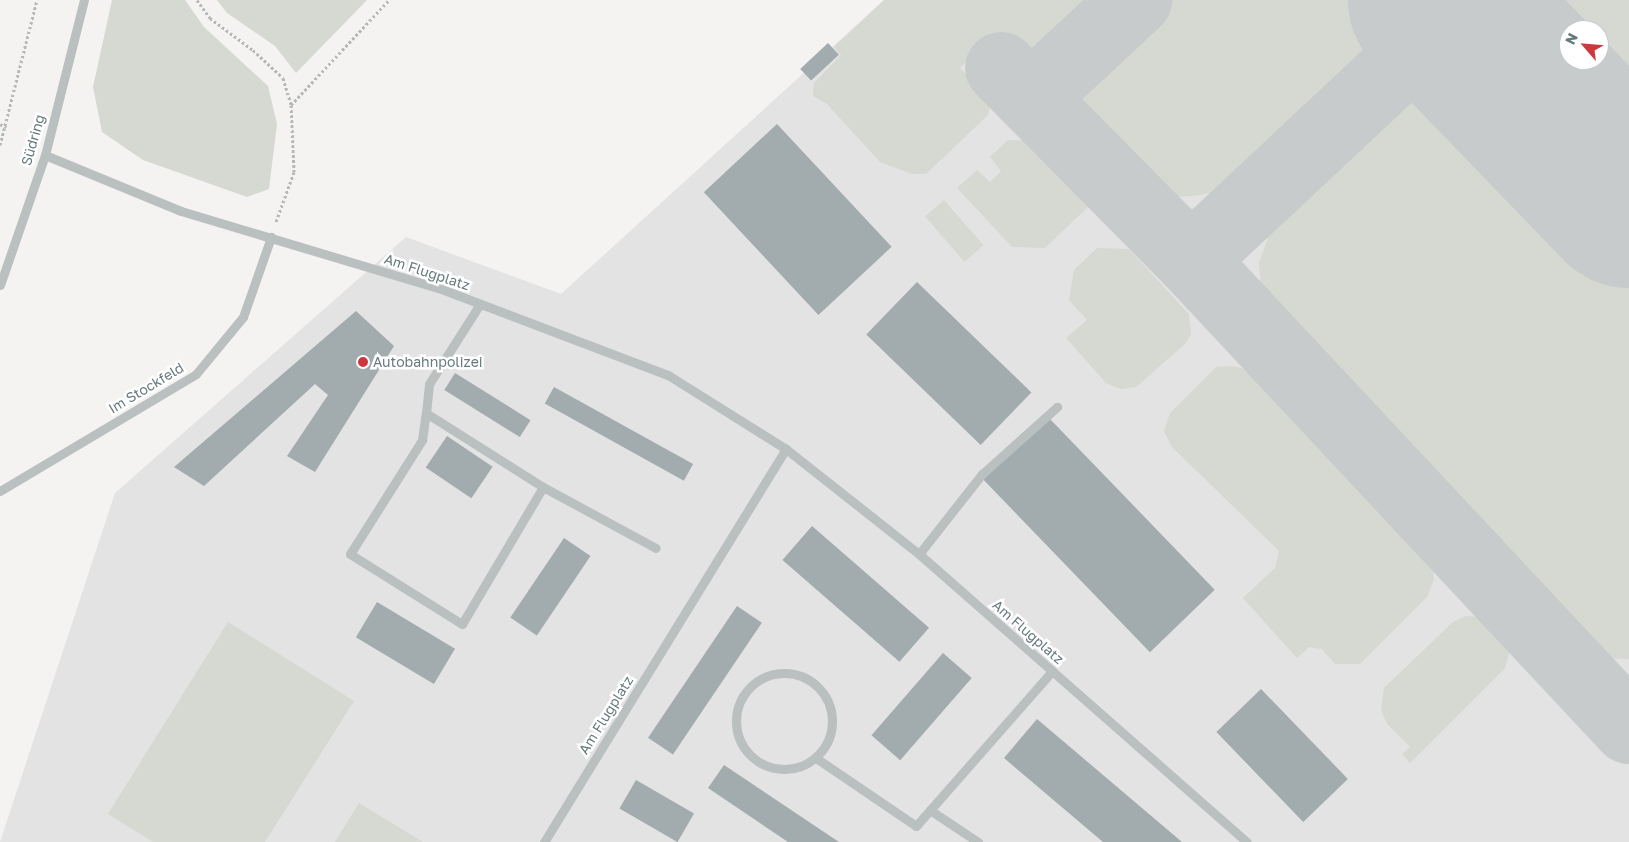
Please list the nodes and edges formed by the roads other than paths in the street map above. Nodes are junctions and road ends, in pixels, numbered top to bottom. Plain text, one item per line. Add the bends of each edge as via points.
1 (84, 0) edge
2 (45, 155) junction
3 (271, 237) junction
4 (0, 285) edge
5 (480, 304) junction
6 (1058, 407) dead end
7 (426, 413) junction
8 (786, 448) junction
9 (543, 486) junction
10 (0, 491) edge
11 (656, 548) dead end
12 (919, 554) junction
13 (1052, 672) junction
14 (816, 758) junction
15 (930, 810) junction
16 (544, 842) edge
17 (978, 842) edge
18 (1247, 842) edge

1 - 2 street, Südring
2 - 3 street, Am Flugplatz via 181,211
2 - 4 street, Südring
3 - 5 street, Am Flugplatz
3 - 10 street, Im Stockfeld via 243,317 196,374
5 - 7 street via 429,384
5 - 8 street, Am Flugplatz via 668,375
6 - 12 street via 982,474
7 - 9 street
7 - 9 street via 422,440 350,554 462,624
8 - 12 street, Am Flugplatz
8 - 16 street, Am Flugplatz
9 - 11 street
12 - 13 street, Am Flugplatz
13 - 15 street
13 - 18 street, Am Flugplatz
14 - 14 street via 826,746 832,716 820,688 793,674 777,674 761,679 748,689 736,718 738,734 750,755 770,768 787,770
14 - 15 street via 916,826
15 - 17 street

